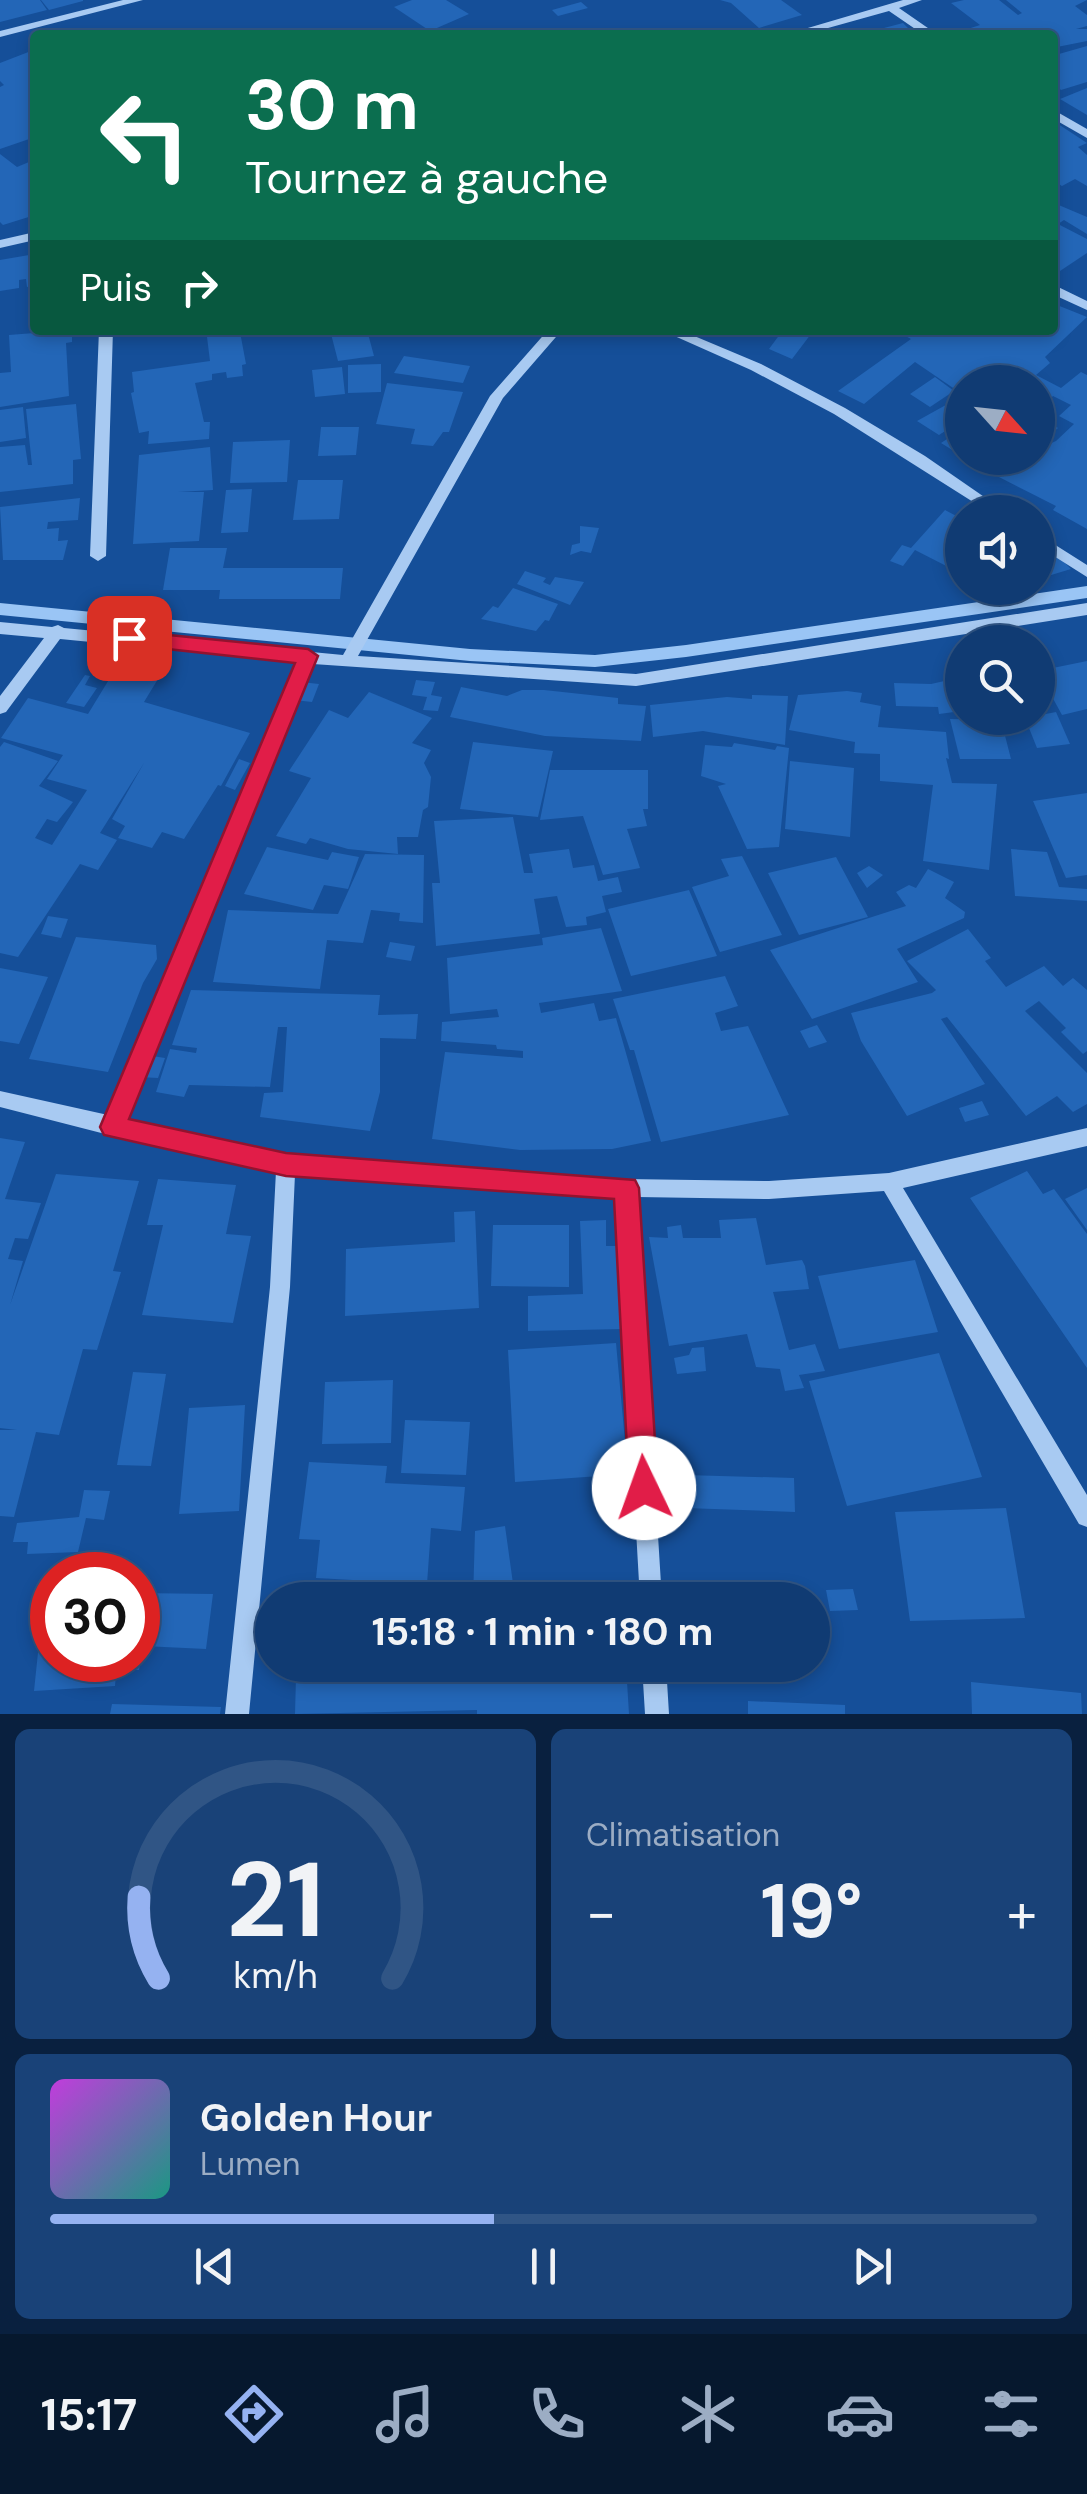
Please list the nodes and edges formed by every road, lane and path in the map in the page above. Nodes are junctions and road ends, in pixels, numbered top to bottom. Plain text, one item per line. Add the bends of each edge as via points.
1 (137, 0) edge
2 (916, 0) edge
3 (890, 7) junction
4 (808, 30) edge
5 (924, 30) edge
6 (0, 34) edge
7 (1058, 117) edge
8 (1087, 134) edge
9 (30, 237) edge
10 (0, 244) edge
11 (1058, 291) edge
12 (1087, 306) edge
13 (106, 335) edge
14 (550, 335) edge
15 (681, 335) edge
16 (974, 495) edge
17 (1055, 550) edge
18 (98, 556) dead end
19 (1087, 572) edge
20 (1087, 610) edge
21 (0, 628) edge
22 (58, 631) junction
23 (308, 656) junction
24 (346, 660) junction
25 (0, 708) edge
26 (0, 1099) edge
27 (113, 1127) junction
28 (1087, 1137) edge
29 (286, 1164) junction
30 (889, 1182) junction
31 (626, 1188) junction
32 (1087, 1516) edge
33 (649, 1582) edge
34 (655, 1682) edge
35 (237, 1714) edge
36 (657, 1714) edge

1 - 6 street
2 - 3 street
3 - 4 street
3 - 5 street
7 - 8 street
9 - 10 street
11 - 12 street
13 - 18 street
14 - 24 street via 497,396
15 - 16 street via 824,400
17 - 19 street
20 - 24 street via 636,680
21 - 22 street
22 - 23 street
22 - 25 street
23 - 24 street
23 - 27 street
26 - 27 street
27 - 29 street
28 - 30 street
29 - 31 street
29 - 35 street
30 - 31 street via 769,1190
30 - 32 street
31 - 33 street
34 - 36 street

